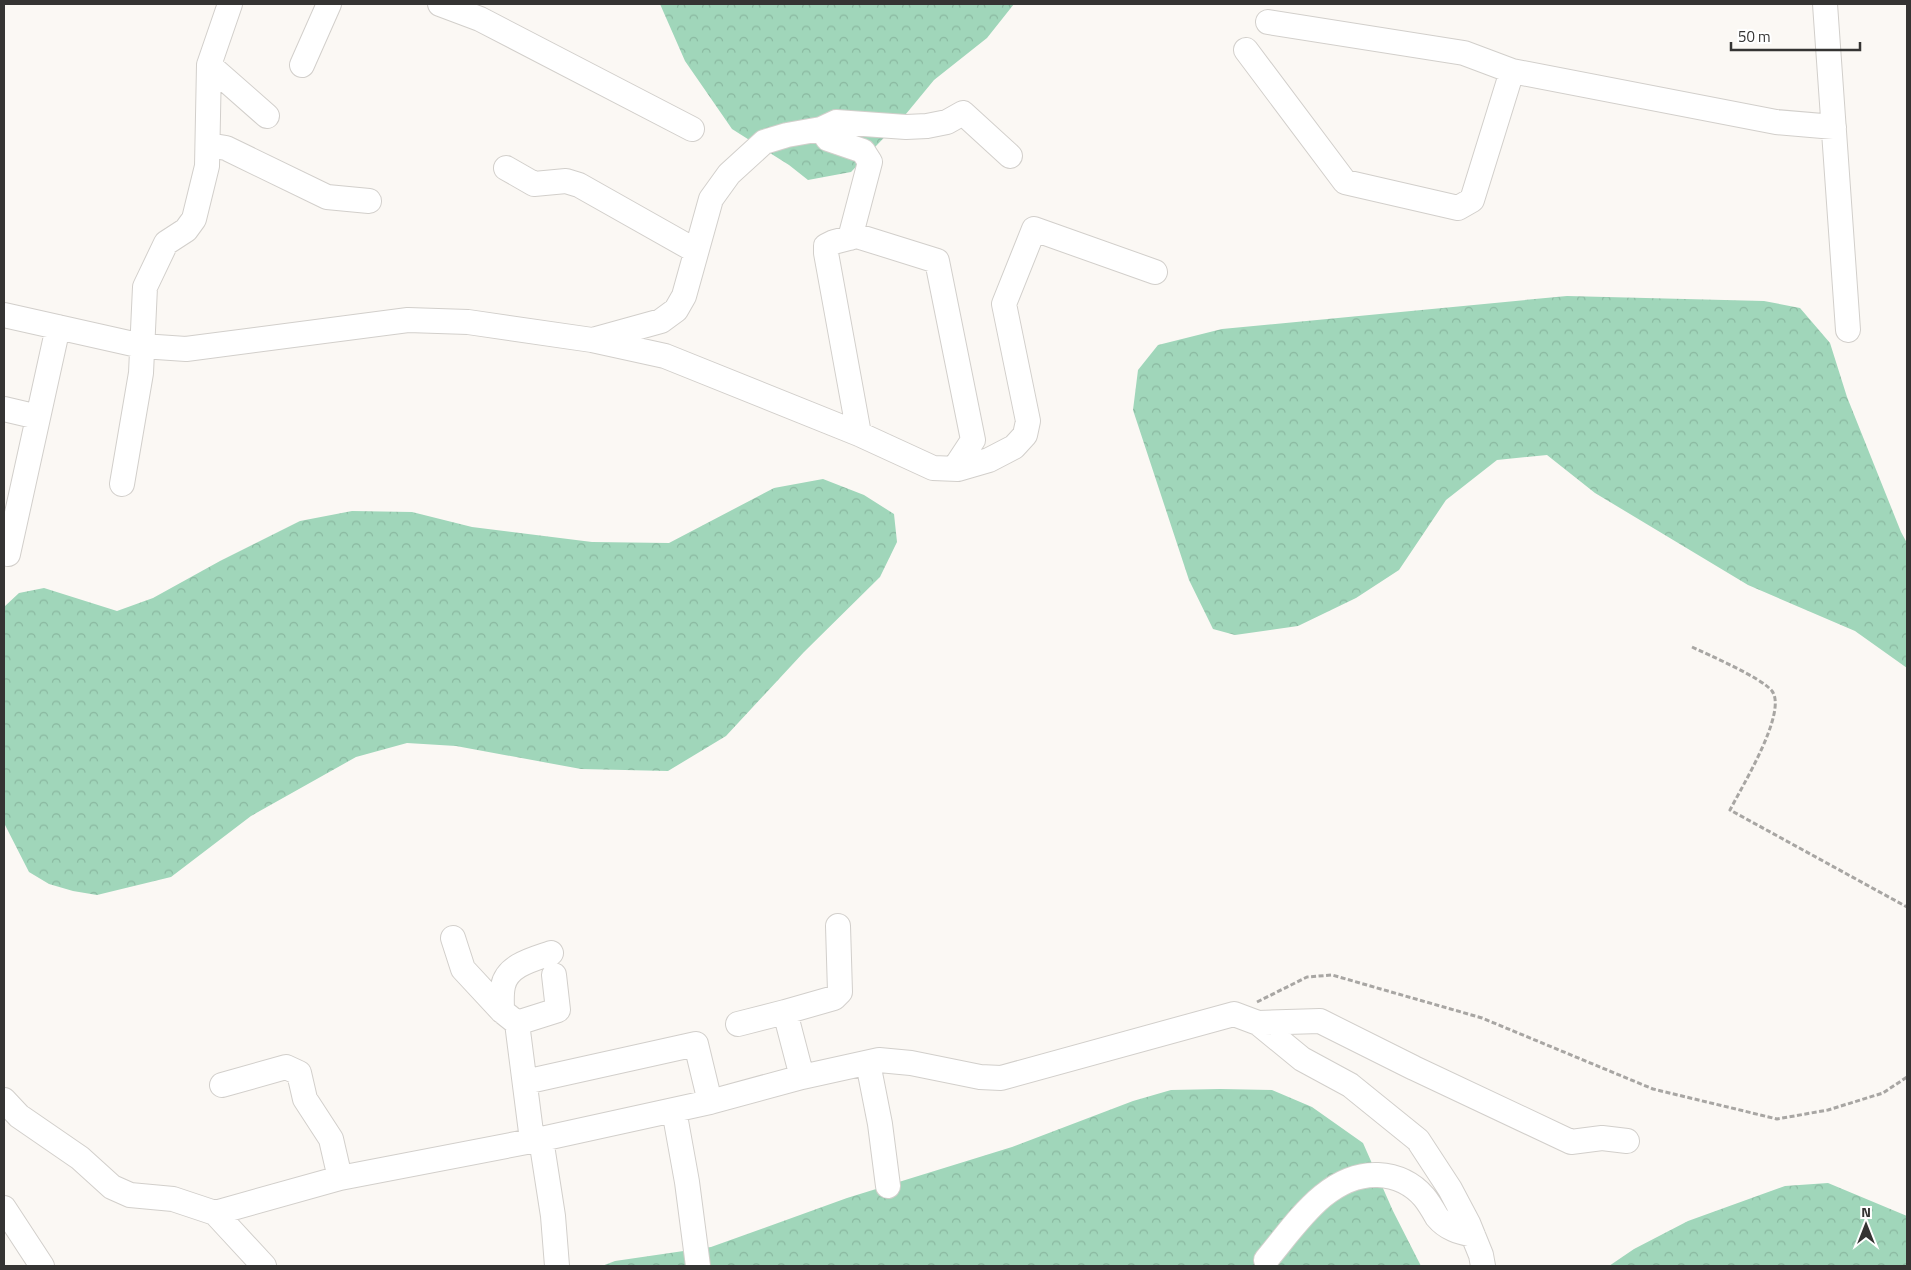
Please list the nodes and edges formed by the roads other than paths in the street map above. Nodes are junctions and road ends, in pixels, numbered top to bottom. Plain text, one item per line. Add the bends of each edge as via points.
1 (230, 4) edge
2 (329, 4) edge
3 (440, 4) edge
4 (1825, 4) edge
5 (1268, 22) dead end
6 (1246, 50) dead end
7 (209, 65) junction
8 (302, 65) dead end
9 (1512, 71) junction
10 (267, 116) dead end
11 (1834, 127) junction
12 (692, 129) dead end
13 (821, 129) junction
14 (208, 145) junction
15 (1010, 156) dead end
16 (506, 168) dead end
17 (369, 201) dead end
18 (850, 238) junction
19 (696, 251) junction
20 (1155, 272) dead end
21 (4, 315) edge
22 (58, 327) junction
23 (1848, 330) dead end
24 (592, 340) junction
25 (142, 346) junction
26 (4, 409) edge
27 (38, 417) junction
28 (858, 434) junction
29 (956, 469) junction
30 (122, 484) dead end
31 (11, 505) edge
32 (4, 553) edge
33 (838, 926) dead end
34 (453, 938) dead end
35 (785, 1012) junction
36 (510, 1017) junction
37 (1258, 1023) junction
38 (738, 1024) dead end
39 (868, 1063) junction
40 (802, 1077) junction
41 (525, 1082) junction
42 (222, 1085) dead end
43 (4, 1100) edge
44 (710, 1102) junction
45 (674, 1110) junction
46 (537, 1140) junction
47 (1627, 1141) dead end
48 (340, 1178) junction
49 (888, 1186) dead end
50 (4, 1208) edge
51 (215, 1213) junction
52 (1474, 1235) junction
53 (1266, 1260) dead end
54 (42, 1266) edge
55 (264, 1266) edge
56 (557, 1266) edge
57 (698, 1266) edge
58 (1483, 1266) edge

1 - 7 street
2 - 8 street
3 - 12 street via 480,19
4 - 11 street
5 - 9 street via 1464,53
6 - 9 street via 1345,182 1458,208 1472,200
7 - 10 street
7 - 14 street
9 - 11 street via 1776,122
11 - 23 street
13 - 15 street via 836,122 926,126 948,122 963,113
13 - 18 street via 828,139 863,151 870,162
13 - 19 street via 764,142 729,174 711,200
14 - 17 street via 226,148 327,197
14 - 25 street via 207,166 194,219 186,230 166,243 145,287
16 - 19 street via 534,184 566,181 579,185
18 - 28 street via 826,246 826,253
18 - 29 street via 857,236 937,261 973,440
19 - 24 street via 684,296 676,310 661,321
20 - 29 street via 1034,228 1004,304 1028,421 1025,434 1014,447 989,460
21 - 22 street
22 - 25 street
22 - 27 street
24 - 25 street via 468,322 408,320 186,349
24 - 28 street via 666,356
25 - 30 street via 141,373
26 - 27 street
27 - 31 street
28 - 29 street via 933,468
31 - 32 street via 8,554
33 - 35 street via 840,992 834,998
34 - 36 street via 463,969
35 - 38 street
35 - 40 street
36 - 36 street via 558,1010 553,964 523,964 510,972 503,985
36 - 41 street
37 - 39 street via 1234,1014 1000,1078 980,1077 911,1062 880,1060
37 - 47 street via 1320,1021 1571,1142 1602,1138
37 - 52 street via 1302,1058 1350,1085 1418,1140 1450,1189
39 - 40 street
39 - 49 street
40 - 44 street
41 - 44 street via 696,1044
41 - 46 street
42 - 48 street via 286,1067 299,1073 305,1099 331,1139
43 - 51 street via 19,1116 80,1158 112,1188 130,1195 173,1199
44 - 45 street
45 - 46 street
45 - 57 street
46 - 48 street
46 - 56 street via 554,1216
48 - 51 street
50 - 54 street
51 - 55 street
52 - 53 street via 1453,1231 1439,1219 1424,1197 1402,1179 1368,1175 1345,1181 1328,1193
52 - 58 street

